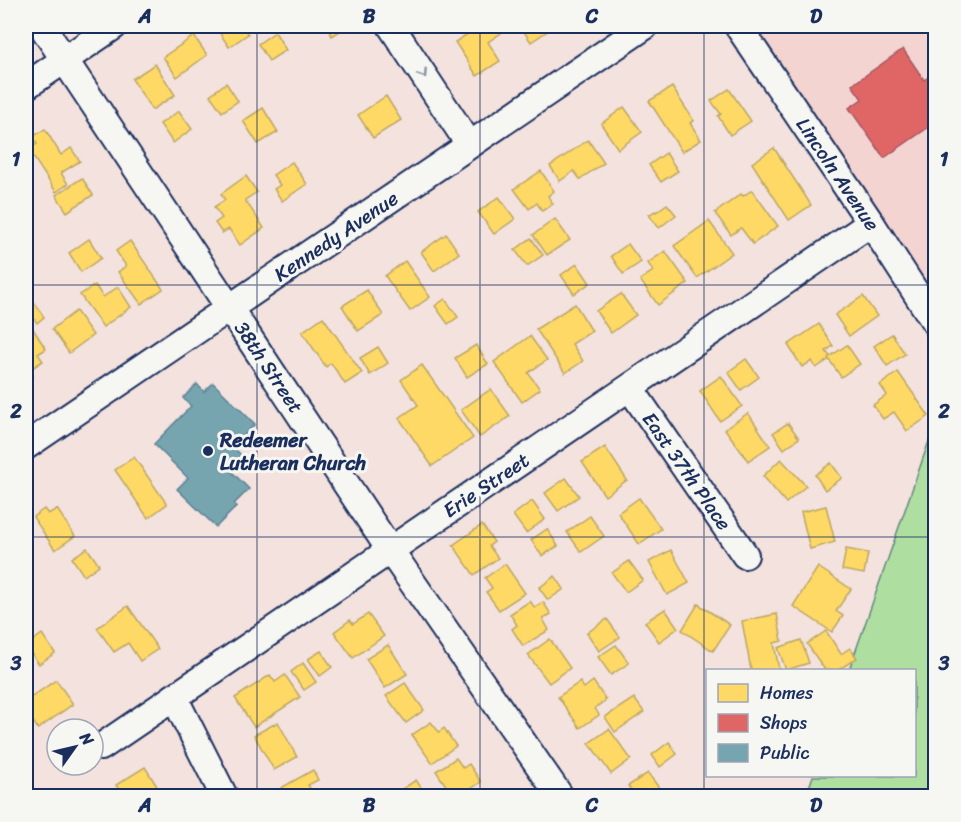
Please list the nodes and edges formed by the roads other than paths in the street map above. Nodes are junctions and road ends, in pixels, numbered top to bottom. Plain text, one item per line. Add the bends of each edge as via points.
1 (42, 26) edge
2 (114, 26) edge
3 (391, 26) edge
4 (645, 26) edge
5 (738, 26) edge
6 (64, 59) junction
7 (26, 86) edge
8 (469, 144) junction
9 (871, 223) junction
10 (230, 308) junction
11 (936, 324) edge
12 (630, 388) junction
13 (26, 446) edge
14 (390, 550) junction
15 (745, 555) dead end
16 (174, 697) junction
17 (105, 744) edge
18 (224, 796) edge
19 (560, 796) edge

1 - 6 street, 38th Street
2 - 6 street
3 -> 8 street
4 - 8 street, Kennedy Avenue
5 - 9 street, Lincoln Avenue
6 - 7 street
6 - 10 street, 38th Street
8 - 10 street, Kennedy Avenue
9 - 11 street, Lincoln Avenue
9 - 12 street, Erie Street
10 - 13 street, Kennedy Avenue
10 - 14 street, 38th Street
12 - 14 street, Erie Street
12 - 15 street, East 37th Place
14 - 16 street, Erie Street
14 - 19 street, 38th Street
16 - 17 street, Erie Street
16 - 18 street

